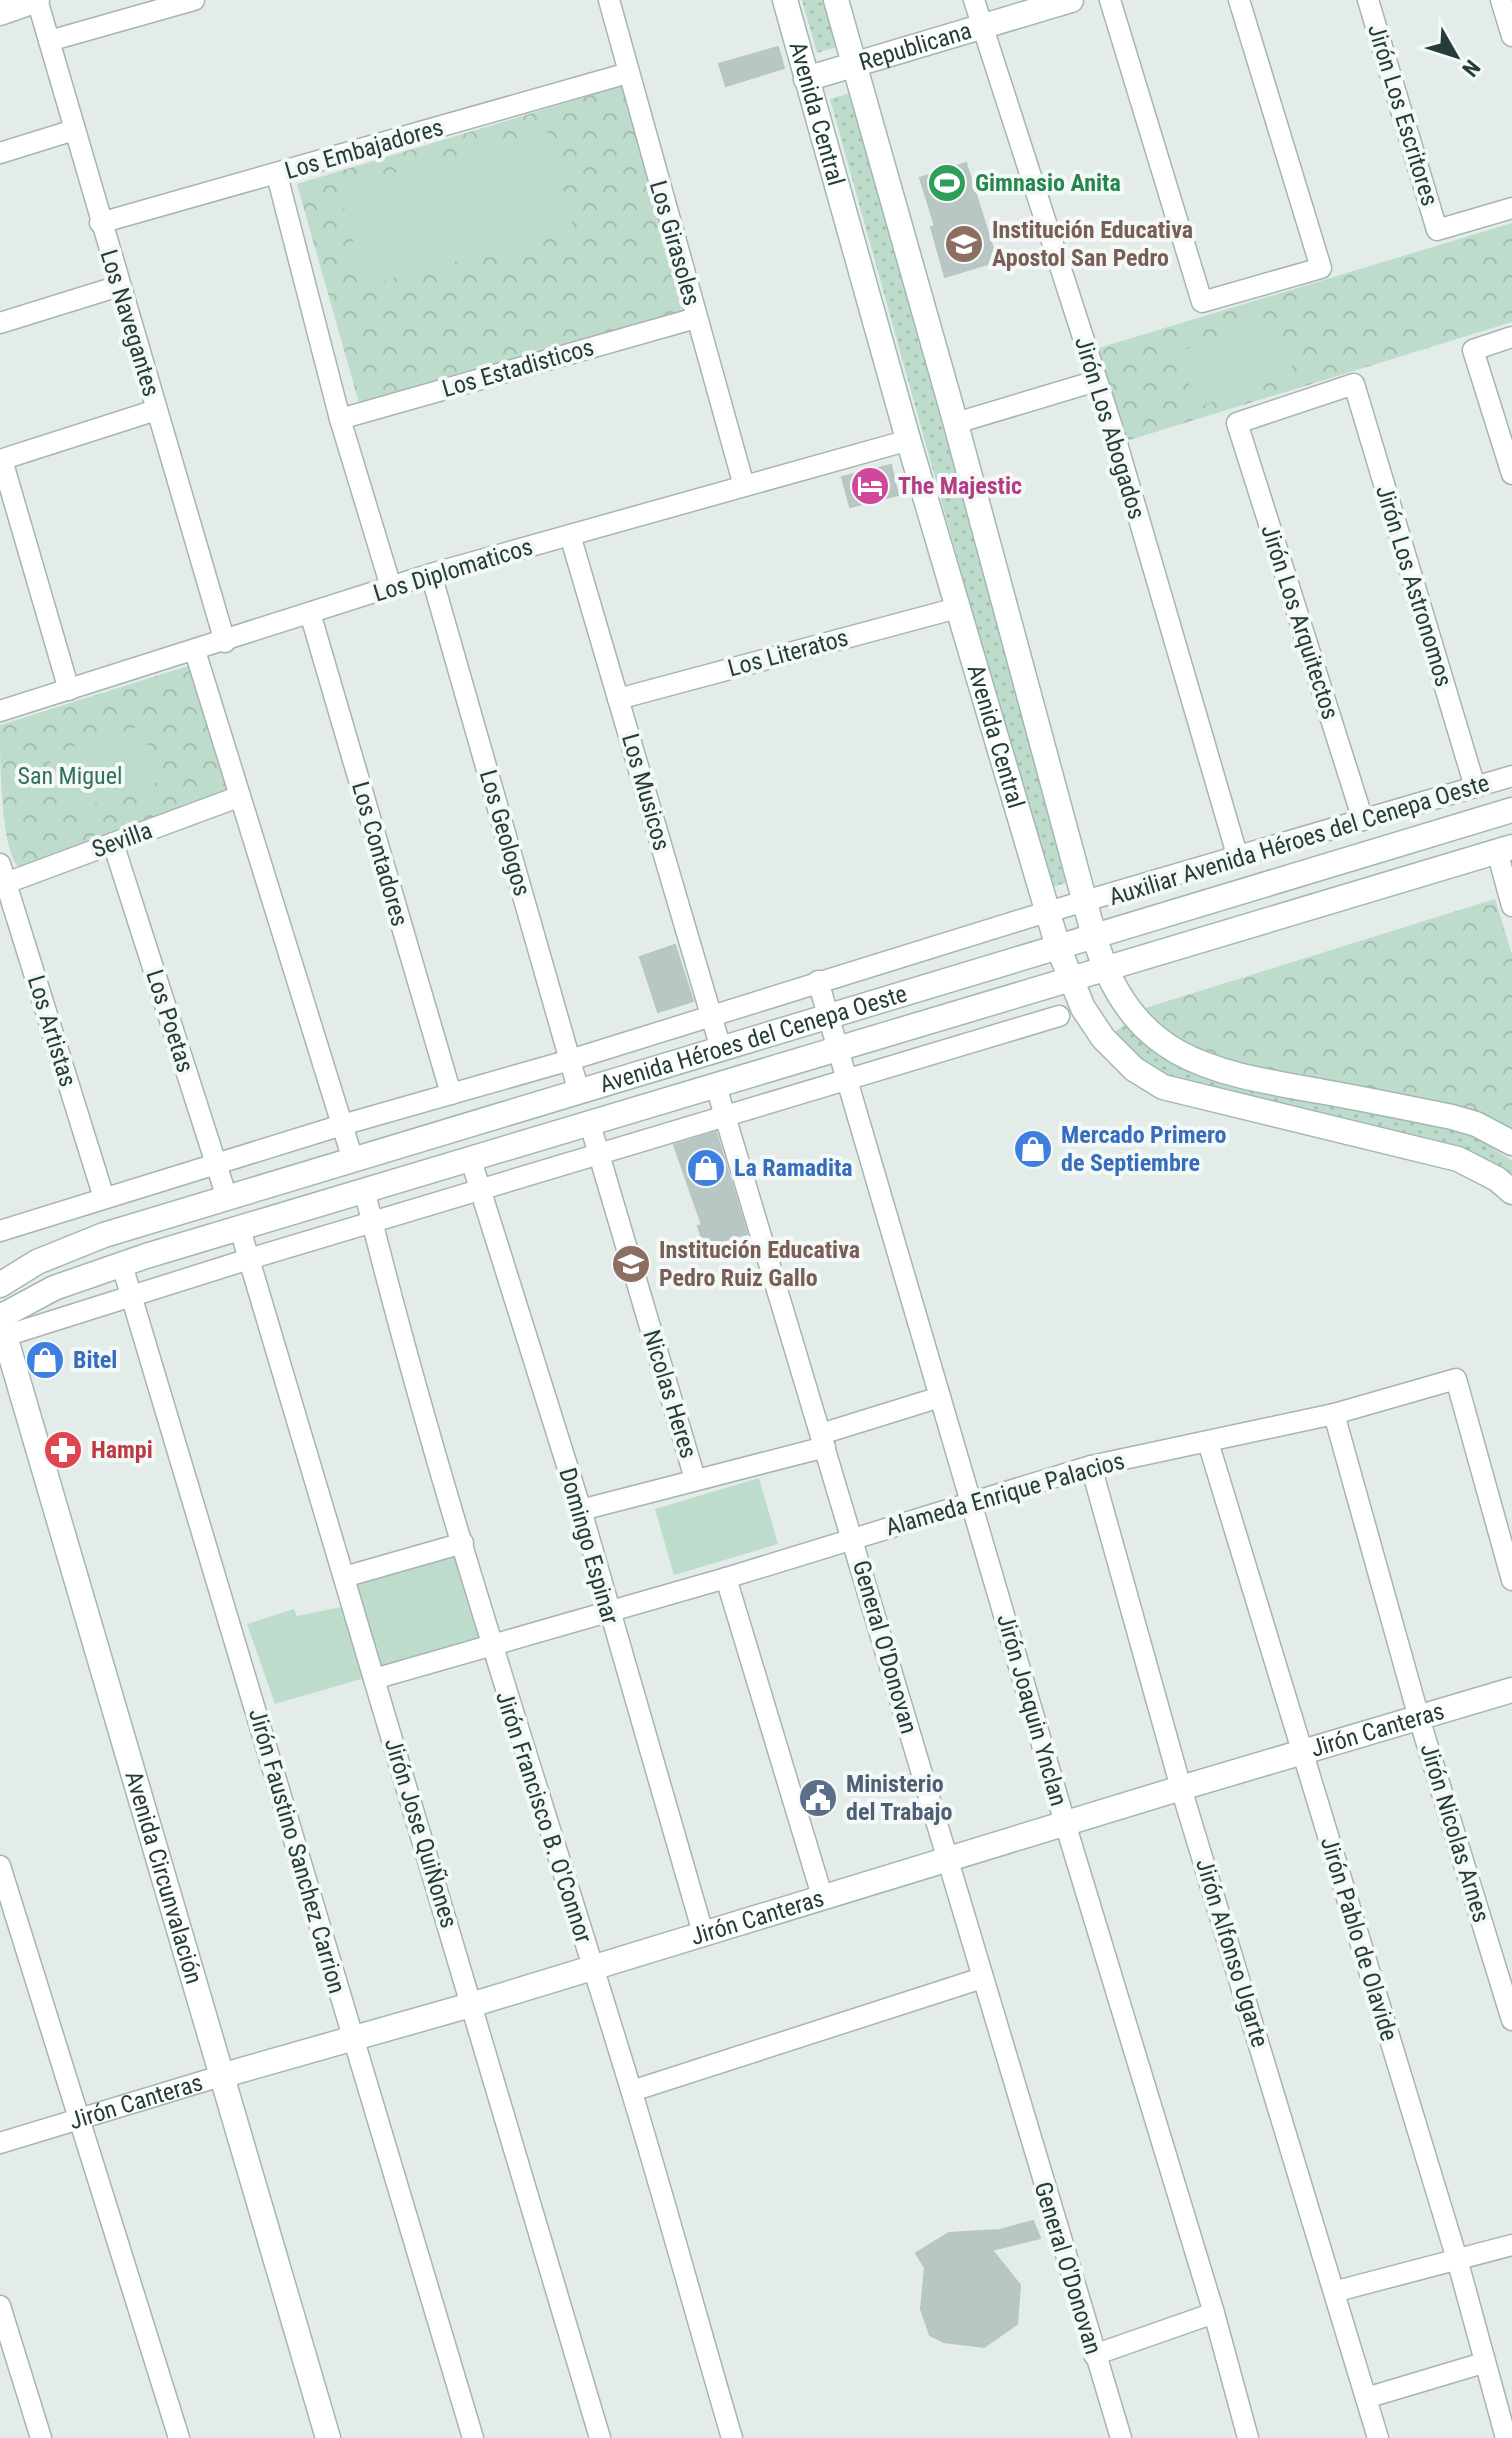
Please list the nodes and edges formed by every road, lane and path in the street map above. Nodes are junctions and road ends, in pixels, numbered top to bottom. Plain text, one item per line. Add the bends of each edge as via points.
1 (194, 0) edge
2 (609, 0) edge
3 (785, 0) edge
4 (836, 0) edge
5 (974, 0) edge
6 (1071, 0) edge
7 (1110, 0) edge
8 (1239, 0) edge
9 (1368, 0) edge
10 (1501, 0) edge
11 (37, 1) edge
12 (0, 13) edge
13 (981, 28) junction
14 (1512, 36) edge
15 (49, 41) junction
16 (854, 66) junction
17 (628, 73) junction
18 (806, 79) junction
19 (74, 130) junction
20 (0, 153) edge
21 (277, 175) junction
22 (1512, 208) edge
23 (100, 223) junction
24 (119, 286) junction
25 (696, 318) junction
26 (0, 323) edge
27 (1512, 337) edge
28 (1096, 381) junction
29 (156, 410) junction
30 (340, 419) junction
31 (956, 423) junction
32 (1237, 423) joint
33 (909, 440) junction
34 (1, 460) edge
35 (1512, 474) edge
36 (744, 486) junction
37 (570, 535) junction
38 (431, 574) junction
39 (391, 587) junction
40 (957, 608) junction
41 (310, 613) junction
42 (225, 642) junction
43 (195, 651) junction
44 (69, 690) junction
45 (618, 699) junction
46 (0, 711) edge
47 (1512, 776) edge
48 (1475, 787) junction
49 (238, 797) junction
50 (1512, 810) edge
51 (1363, 820) junction
52 (113, 843) junction
53 (1505, 849) edge
54 (1238, 858) junction
55 (3, 873) edge
56 (1510, 893) edge
57 (1086, 903) junction
58 (1047, 911) junction
59 (1094, 936) junction
60 (1058, 947) junction
61 (1104, 968) junction
62 (1069, 978) junction
63 (818, 981) junction
64 (711, 1013) junction
65 (1059, 1016) dead end
66 (828, 1017) junction
67 (721, 1049) junction
68 (837, 1049) junction
69 (570, 1060) junction
70 (846, 1081) junction
71 (716, 1086) junction
72 (579, 1092) junction
73 (451, 1094) junction
74 (725, 1116) junction
75 (590, 1124) junction
76 (342, 1125) junction
77 (1512, 1143) edge
78 (599, 1154) junction
79 (353, 1160) junction
80 (471, 1160) junction
81 (216, 1165) junction
82 (481, 1191) junction
83 (1512, 1192) edge
84 (365, 1193) junction
85 (104, 1198) junction
86 (227, 1198) junction
87 (372, 1222) junction
88 (240, 1229) junction
89 (0, 1231) edge
90 (249, 1259) junction
91 (122, 1265) junction
92 (0, 1285) edge
93 (133, 1294) junction
94 (2, 1324) edge
95 (940, 1397) junction
96 (1334, 1414) junction
97 (823, 1441) junction
98 (1208, 1442) junction
99 (1091, 1466) junction
100 (695, 1479) junction
101 (970, 1501) junction
102 (581, 1510) junction
103 (853, 1538) junction
104 (463, 1543) junction
105 (344, 1577) junction
106 (726, 1578) junction
107 (1512, 1580) edge
108 (608, 1611) junction
109 (490, 1644) junction
110 (374, 1679) junction
111 (1512, 1690) edge
112 (1419, 1718) junction
113 (1301, 1752) junction
114 (1181, 1788) junction
115 (1065, 1823) junction
116 (947, 1860) junction
117 (0, 1866) edge
118 (823, 1899) junction
119 (703, 1933) junction
120 (592, 1968) junction
121 (982, 1978) junction
122 (474, 2004) junction
123 (1512, 2020) edge
124 (352, 2040) junction
125 (224, 2075) junction
126 (632, 2091) junction
127 (78, 2119) junction
128 (0, 2143) edge
129 (1512, 2245) edge
130 (1457, 2259) junction
131 (1337, 2291) junction
132 (0, 2306) edge
133 (1214, 2313) junction
134 (1094, 2355) junction
135 (1483, 2363) junction
136 (1366, 2398) junction
137 (1241, 2436) edge
138 (41, 2438) edge
139 (179, 2438) edge
140 (328, 2438) edge
141 (473, 2438) edge
142 (600, 2438) edge
143 (732, 2438) edge
144 (1121, 2438) edge
145 (1378, 2438) edge
146 (1506, 2438) edge

1 - 15 street
2 - 17 street, Los Girasoles
3 - 18 main road, Avenida Central
4 - 16 main road, Avenida Central
5 - 13 street, Jirón Los Abogados
6 - 13 main road, Republicana
7 - 8 street via 1202,302 1321,268
9 - 22 street, Jirón Los Escritores via 1437,230
10 - 14 street
11 - 12 main road
11 - 15 street, Los Navegantes
13 - 16 main road, Republicana
13 - 28 street, Jirón Los Abogados
15 - 19 street, Los Navegantes
16 - 18 main road, Republicana
16 - 31 main road, Avenida Central
17 - 21 street, Los Embajadores
17 - 25 street, Los Girasoles
18 - 33 main road, Avenida Central
19 - 20 street
19 - 23 street, Los Navegantes
21 - 23 street, Los Embajadores
21 - 30 street
23 - 24 street, Los Navegantes
24 - 26 street
24 - 29 street, Los Navegantes
25 - 30 street, Los Estadisticos
25 - 36 street, Los Girasoles
27 - 35 street via 1473,350
28 - 31 street
28 - 54 street, Jirón Los Abogados
29 - 34 street
29 - 42 street, Los Navegantes
30 - 39 street
31 - 57 main road, Avenida Central
32 - 48 street, Jirón Los Astronomos via 1354,384
32 - 51 street, Jirón Los Arquitectos
33 - 36 street, Los Diplomaticos
33 - 40 main road, Avenida Central
34 - 44 street
36 - 37 street, Los Diplomaticos
37 - 38 street, Los Diplomaticos
37 - 45 street, Los Musicos
38 - 39 street, Los Diplomaticos
38 - 69 street, Los Geologos
39 - 41 street, Los Diplomaticos
40 - 45 street, Los Literatos
40 - 58 main road, Avenida Central
41 - 42 street, Los Diplomaticos
41 - 73 street, Los Contadores
42 - 43 street, Los Diplomaticos
43 - 44 street, Los Diplomaticos
43 - 49 street
44 - 46 street, Los Diplomaticos
45 - 64 street, Los Musicos
47 - 48 street, Auxiliar Avenida Héroes del Cenepa Oeste
48 - 51 street, Auxiliar Avenida Héroes del Cenepa Oeste
49 - 52 street, Sevilla
49 - 76 street
50 - 59 main road, Avenida Héroes del Cenepa Oeste
51 - 54 street, Auxiliar Avenida Héroes del Cenepa Oeste
52 - 55 street, Sevilla
52 - 81 street, Los Poetas
53 - 56 street
53 - 61 main road, Avenida Héroes del Cenepa Oeste
54 - 57 street, Auxiliar Avenida Héroes del Cenepa Oeste
55 - 85 street, Los Artistas
57 - 58 street, Auxiliar Avenida Héroes del Cenepa Oeste
57 - 59 main road, Avenida Central
58 - 60 main road, Avenida Central
58 - 63 street, Auxiliar Avenida Héroes del Cenepa Oeste
59 - 60 main road, Avenida Héroes del Cenepa Oeste
59 - 61 main road, Avenida Central
60 - 62 main road, Avenida Central
60 - 66 main road, Avenida Héroes del Cenepa Oeste
61 - 62 main road, Avenida Héroes del Cenepa Oeste
61 - 77 main road, Avenida Central via 1140,1023 1168,1048 1199,1065 1452,1117
62 - 68 main road, Avenida Héroes del Cenepa Oeste
62 - 83 main road, Avenida Central via 1103,1038 1134,1069 1163,1087 1458,1159
63 - 64 street, Auxiliar Avenida Héroes del Cenepa Oeste
63 - 66 street, Jirón Joaquin Ynclan
64 - 67 street, Los Musicos
64 - 69 street, Auxiliar Avenida Héroes del Cenepa Oeste
65 - 70 street
66 - 67 main road, Avenida Héroes del Cenepa Oeste
66 - 68 street, Jirón Joaquin Ynclan
67 - 72 main road, Avenida Héroes del Cenepa Oeste
68 - 70 street, Jirón Joaquin Ynclan
68 - 71 main road, Avenida Héroes del Cenepa Oeste
69 - 72 street, Los Geologos
69 - 73 street, Auxiliar Avenida Héroes del Cenepa Oeste
70 - 74 street
70 - 95 street, Jirón Joaquin Ynclan
71 - 74 street, General O'Donovan
71 - 75 main road, Avenida Héroes del Cenepa Oeste
72 - 79 main road, Avenida Héroes del Cenepa Oeste
73 - 76 street, Auxiliar Avenida Héroes del Cenepa Oeste
74 - 78 street
74 - 97 street, General O'Donovan
75 - 78 street, Nicolas Heres
75 - 80 main road, Avenida Héroes del Cenepa Oeste
76 - 79 street
76 - 81 street, Auxiliar Avenida Héroes del Cenepa Oeste
78 - 82 street
78 - 100 street, Nicolas Heres
79 - 86 main road, Avenida Héroes del Cenepa Oeste
80 - 82 street, Domingo Espinar
80 - 84 main road, Avenida Héroes del Cenepa Oeste
81 - 85 street, Auxiliar Avenida Héroes del Cenepa Oeste
81 - 86 street, Los Poetas
82 - 87 street
82 - 102 street, Domingo Espinar
84 - 87 street, Jirón Francisco B. O'Connor
84 - 88 main road, Avenida Héroes del Cenepa Oeste
85 - 89 street, Auxiliar Avenida Héroes del Cenepa Oeste
86 - 92 main road, Avenida Héroes del Cenepa Oeste via 104,1235 37,1262
87 - 90 street
87 - 104 street, Jirón Francisco B. O'Connor
88 - 90 street, Jirón Jose QuiÑones
88 - 91 main road, Avenida Héroes del Cenepa Oeste
90 - 93 street
90 - 105 street, Jirón Jose QuiÑones
91 - 93 street, Jirón Faustino Sanchez Carrion
91 - 94 main road, Avenida Héroes del Cenepa Oeste via 54,1288
93 - 94 street
93 - 124 street, Jirón Faustino Sanchez Carrion
94 - 125 main road, Avenida Circunvalación
95 - 97 street
95 - 101 street, Jirón Joaquin Ynclan
96 - 98 street, Alameda Enrique Palacios
96 - 107 street, Alameda Enrique Palacios via 1456,1379
96 - 112 street, Jirón Nicolas Arnes
97 - 100 street
97 - 103 street, General O'Donovan
98 - 99 street, Alameda Enrique Palacios
98 - 113 street, Jirón Pablo de Olavide
99 - 101 street, Alameda Enrique Palacios
99 - 114 street, Jirón Alfonso Ugarte
100 - 102 street
101 - 103 street, Alameda Enrique Palacios
101 - 115 street, Jirón Joaquin Ynclan
102 - 108 street, Domingo Espinar
103 - 106 street, Alameda Enrique Palacios
103 - 116 street, General O'Donovan
104 - 105 street
104 - 109 street, Jirón Francisco B. O'Connor
105 - 110 street, Jirón Jose QuiÑones
106 - 108 street, Alameda Enrique Palacios
106 - 118 street
108 - 109 street, Alameda Enrique Palacios
108 - 119 street, Domingo Espinar
109 - 110 street, Alameda Enrique Palacios
109 - 120 street, Jirón Francisco B. O'Connor
110 - 122 street, Jirón Jose QuiÑones
111 - 112 main road, Jirón Canteras
112 - 113 main road, Jirón Canteras
112 - 123 street, Jirón Nicolas Arnes
113 - 114 main road, Jirón Canteras
113 - 130 street, Jirón Pablo de Olavide
114 - 115 main road, Jirón Canteras
114 - 131 street, Jirón Alfonso Ugarte
115 - 116 main road, Jirón Canteras
115 - 133 street, Jirón Joaquin Ynclan
116 - 118 main road, Jirón Canteras
116 - 121 street, General O'Donovan
117 - 127 street
118 - 119 main road, Jirón Canteras
119 - 120 main road, Jirón Canteras
120 - 122 main road, Jirón Canteras
120 - 126 street, Jirón Francisco B. O'Connor
121 - 126 street
121 - 134 street, General O'Donovan
122 - 124 main road, Jirón Canteras
122 - 142 street, Jirón Jose QuiÑones
124 - 125 main road, Jirón Canteras
124 - 141 street, Jirón Faustino Sanchez Carrion
125 - 127 street, Jirón Canteras
125 - 140 main road, Avenida Circunvalación
126 - 143 street, Jirón Francisco B. O'Connor
127 - 128 street, Jirón Canteras
127 - 139 street
129 - 130 street
130 - 131 street
130 - 135 street, Jirón Pablo de Olavide
131 - 136 street, Jirón Alfonso Ugarte
132 - 138 street
133 - 134 street
133 - 137 street, Jirón Joaquin Ynclan
134 - 144 street, General O'Donovan
135 - 136 street
135 - 146 street, Jirón Pablo de Olavide
136 - 145 street, Jirón Alfonso Ugarte

